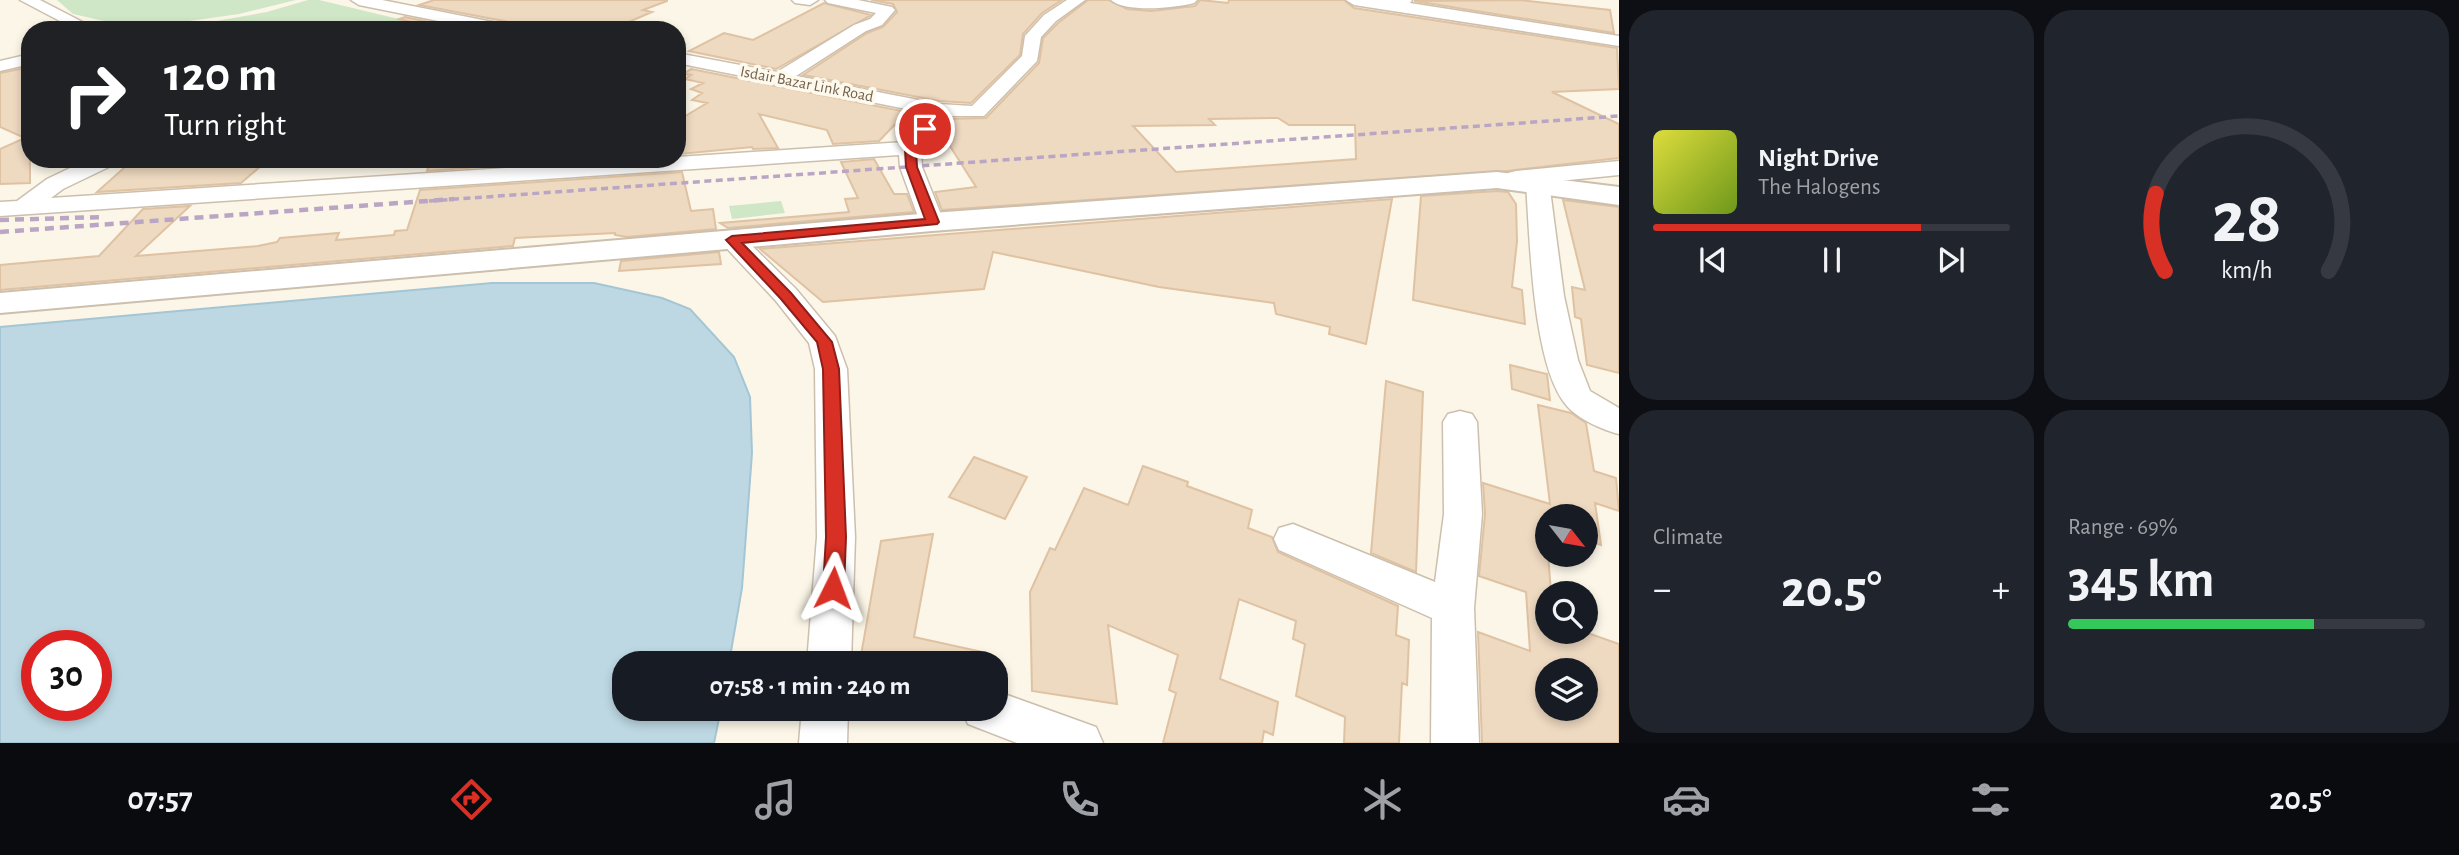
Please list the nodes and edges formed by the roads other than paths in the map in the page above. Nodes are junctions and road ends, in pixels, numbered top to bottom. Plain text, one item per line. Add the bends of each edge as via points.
1 (28, 0) edge
2 (359, 0) edge
3 (800, 0) edge
4 (810, 0) edge
5 (833, 0) edge
6 (1077, 0) edge
7 (1119, 0) edge
8 (1189, 0) edge
9 (1354, 0) edge
10 (1403, 3) edge
11 (71, 21) edge
12 (463, 21) edge
13 (1619, 41) edge
14 (686, 60) edge
15 (21, 61) edge
16 (0, 66) edge
17 (780, 78) junction
18 (939, 110) junction
19 (911, 149) junction
20 (686, 164) edge
21 (88, 168) edge
22 (621, 168) edge
23 (1619, 168) edge
24 (1497, 180) junction
25 (1538, 183) junction
26 (1619, 196) edge
27 (11, 208) edge
28 (932, 222) junction
29 (732, 240) junction
30 (0, 303) edge
31 (1617, 421) edge
32 (1460, 422) dead end
33 (1293, 539) dead end
34 (1454, 608) junction
35 (830, 651) edge
36 (1008, 718) edge
37 (824, 721) edge
38 (822, 743) edge
39 (1079, 743) edge
40 (1455, 743) edge

1 - 11 street
2 - 12 street
3 - 4 street
5 - 17 street via 887,10 876,22
6 - 18 street, Isdair Bazar Link Road via 1033,36 1032,55 977,112
7 - 8 street via 1170,4
9 - 10 street
10 - 13 street
14 - 17 street, Isdair Bazar Link Road
15 - 16 street
17 - 18 street, Isdair Bazar Link Road
18 - 19 street
19 - 20 street
19 - 28 street via 911,167
21 - 27 street
22 - 27 street
23 - 24 street
24 - 25 street
24 - 28 street
25 - 26 street
25 - 31 street via 1549,290 1567,375 1577,398
28 - 29 street
29 - 30 street
29 - 35 street via 824,342 831,369 836,537
32 - 34 street via 1463,514
33 - 34 street
34 - 40 street
36 - 39 street
37 - 38 street

